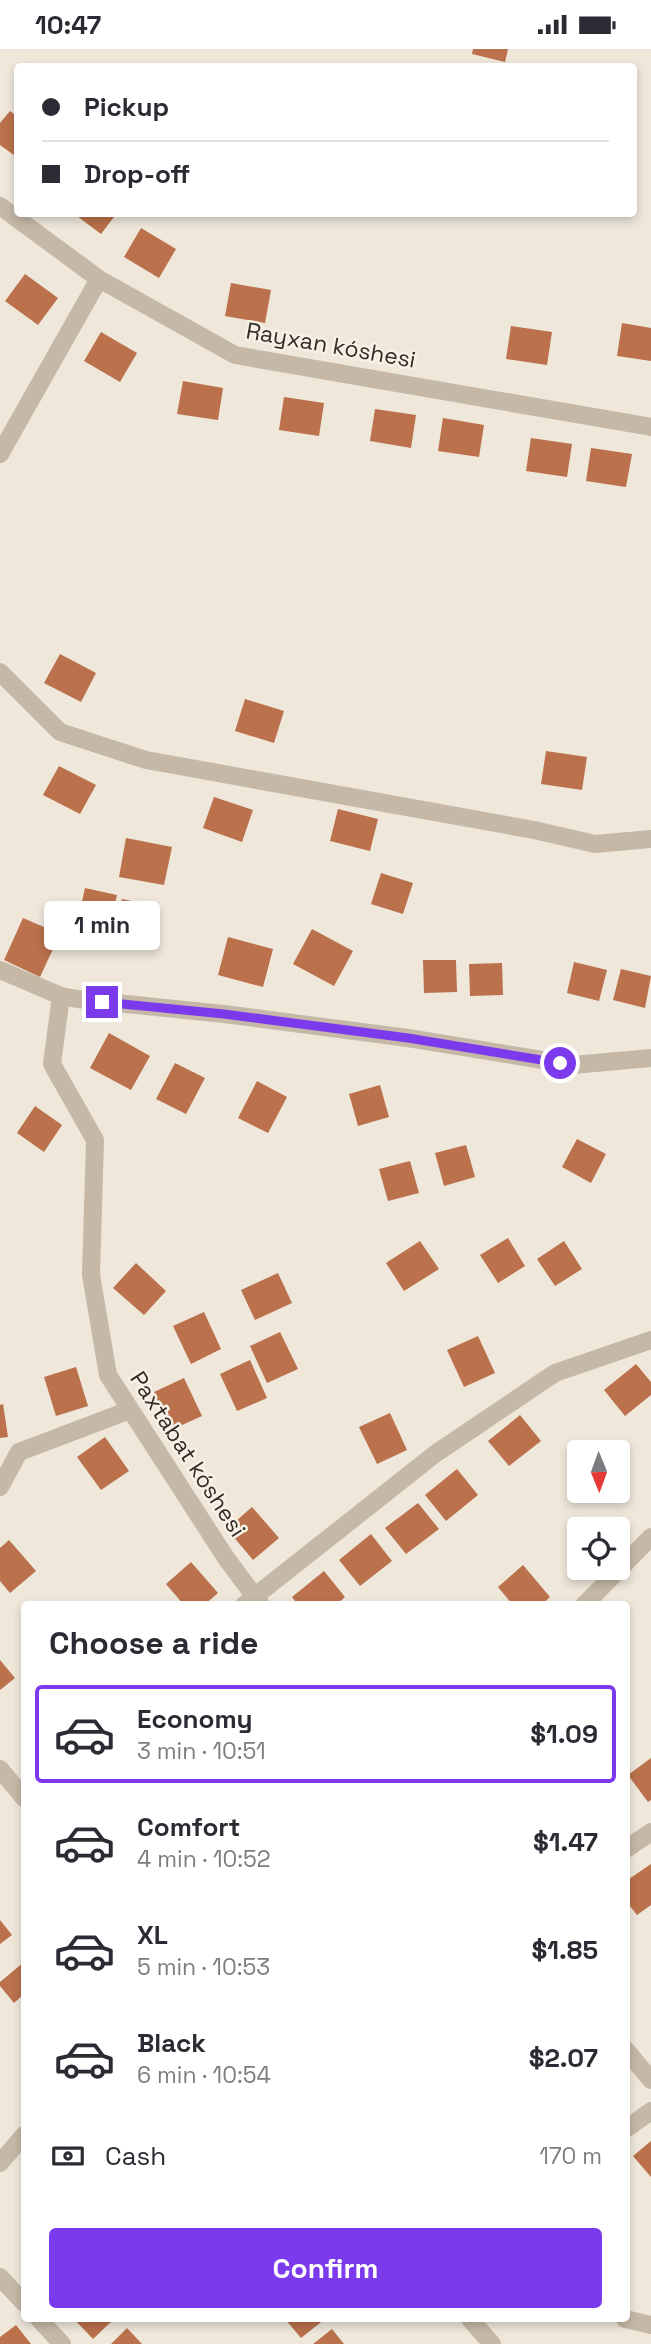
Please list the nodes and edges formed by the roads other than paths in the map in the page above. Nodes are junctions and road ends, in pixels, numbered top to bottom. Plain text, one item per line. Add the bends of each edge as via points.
1 (15, 217) edge
2 (99, 279) junction
3 (651, 427) edge
4 (0, 454) edge
5 (0, 672) edge
6 (651, 839) edge
7 (0, 970) edge
8 (61, 996) junction
9 (651, 1058) edge
10 (651, 1341) edge
11 (130, 1410) junction
12 (0, 1487) edge
13 (651, 1537) edge
14 (252, 1601) edge
15 (254, 1601) edge
16 (588, 1601) edge
17 (0, 1769) edge
18 (21, 1786) edge
19 (651, 1832) edge
20 (630, 1846) edge
21 (630, 2055) edge
22 (651, 2080) edge
23 (651, 2111) edge
24 (630, 2126) edge
25 (21, 2138) edge
26 (0, 2162) edge
27 (0, 2277) edge
28 (21, 2300) edge
29 (630, 2320) edge
30 (41, 2322) edge
31 (473, 2322) edge
32 (651, 2325) edge
33 (62, 2344) edge
34 (492, 2344) edge

1 - 2 street, Rayxan kóshesi
2 - 3 street, Rayxan kóshesi via 235,355
2 - 4 street
5 - 6 street via 60,732 146,760 595,844
7 - 8 street
8 - 9 street via 408,1038 573,1065
8 - 11 street, Paxtabat kóshesi via 52,1064 95,1140 91,1275 108,1375
10 - 15 street via 555,1373 435,1454
11 - 12 street via 19,1453
11 - 14 street, Paxtabat kóshesi
13 - 16 street
17 - 18 street
19 - 20 street
21 - 22 street
23 - 24 street
25 - 26 street
27 - 28 street
29 - 32 street
30 - 33 street
31 - 34 street

